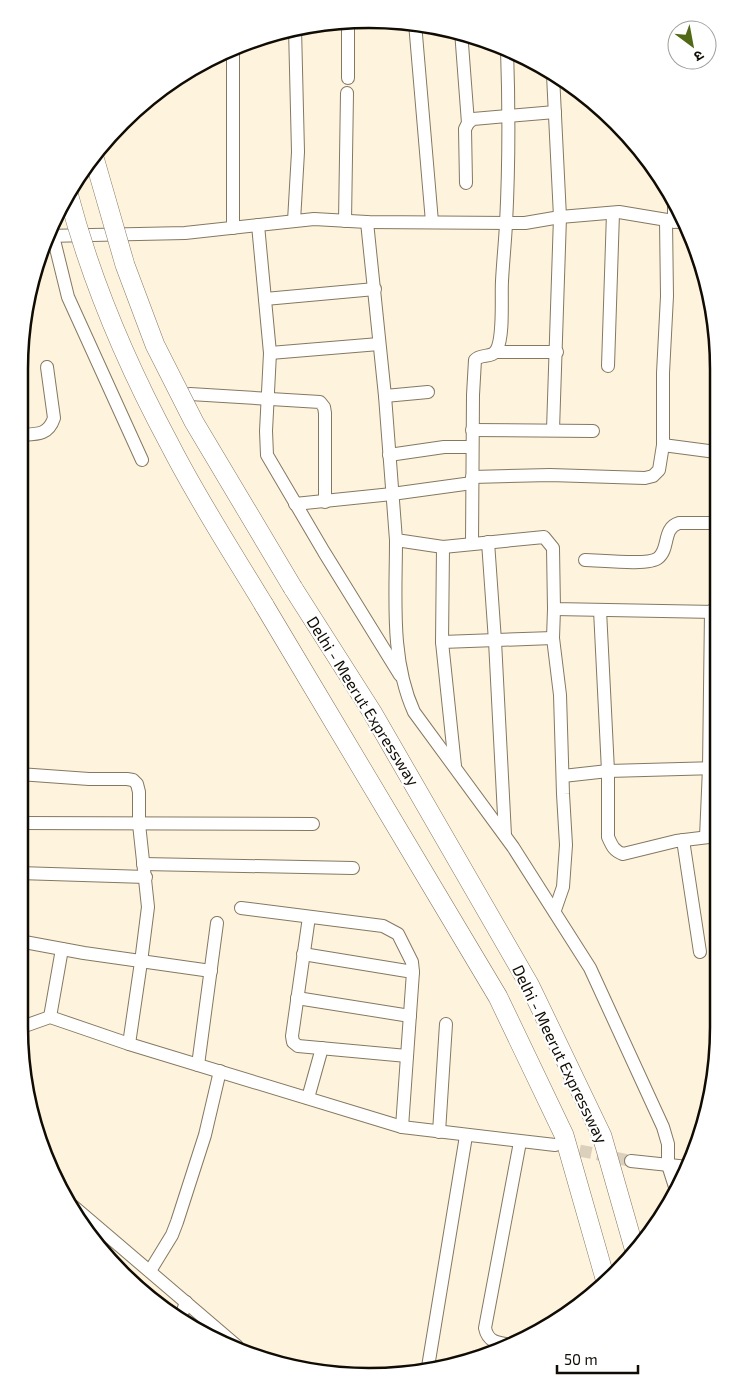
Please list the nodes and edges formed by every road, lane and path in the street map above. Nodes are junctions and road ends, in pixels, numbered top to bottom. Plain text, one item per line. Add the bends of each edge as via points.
1 (348, 28) edge
2 (416, 30) edge
3 (295, 36) edge
4 (462, 41) edge
5 (233, 56) edge
6 (507, 57) edge
7 (348, 78) dead end
8 (553, 82) edge
9 (347, 93) dead end
10 (555, 112) junction
11 (509, 116) junction
12 (468, 123) junction
13 (96, 164) edge
14 (466, 183) dead end
15 (71, 202) edge
16 (613, 213) junction
17 (560, 216) junction
18 (294, 221) junction
19 (345, 221) junction
20 (367, 222) junction
21 (432, 222) junction
22 (675, 222) edge
23 (506, 223) junction
24 (258, 225) junction
25 (233, 228) junction
26 (54, 236) edge
27 (52, 242) edge
28 (375, 289) junction
29 (266, 299) junction
30 (379, 344) junction
31 (495, 352) junction
32 (556, 352) junction
33 (270, 353) junction
34 (608, 366) dead end
35 (47, 367) dead end
36 (428, 392) dead end
37 (190, 394) dead end
38 (385, 396) junction
39 (268, 400) junction
40 (472, 430) junction
41 (553, 430) junction
42 (593, 431) dead end
43 (28, 434) edge
44 (663, 444) junction
45 (472, 447) junction
46 (710, 451) edge
47 (389, 455) junction
48 (142, 460) dead end
49 (472, 480) junction
50 (392, 494) junction
51 (325, 502) junction
52 (295, 504) junction
53 (710, 523) edge
54 (396, 540) junction
55 (488, 542) junction
56 (472, 544) junction
57 (443, 547) junction
58 (585, 560) dead end
59 (554, 608) junction
60 (600, 610) junction
61 (710, 612) edge
62 (553, 638) junction
63 (495, 640) junction
64 (442, 642) junction
65 (403, 678) junction
66 (455, 768) junction
67 (710, 768) edge
68 (608, 771) junction
69 (28, 775) edge
70 (563, 776) junction
71 (28, 823) edge
72 (139, 824) junction
73 (313, 824) dead end
74 (505, 835) junction
75 (710, 836) edge
76 (684, 840) junction
77 (143, 864) junction
78 (353, 868) dead end
79 (28, 873) edge
80 (146, 877) junction
81 (241, 908) dead end
82 (554, 910) junction
83 (309, 917) junction
84 (217, 923) dead end
85 (28, 943) edge
86 (62, 949) junction
87 (700, 952) dead end
88 (303, 954) junction
89 (142, 962) junction
90 (211, 971) junction
91 (413, 972) junction
92 (297, 998) junction
93 (410, 1016) junction
94 (50, 1017) junction
95 (446, 1024) dead end
96 (28, 1025) edge
97 (129, 1044) junction
98 (322, 1048) junction
99 (407, 1056) junction
100 (198, 1065) junction
101 (220, 1071) junction
102 (308, 1098) junction
103 (402, 1127) junction
104 (438, 1132) junction
105 (466, 1136) junction
106 (520, 1142) junction
107 (555, 1146) tunnel mouth
108 (631, 1161) tunnel mouth
109 (668, 1165) junction
110 (679, 1166) edge
111 (673, 1180) edge
112 (84, 1215) edge
113 (91, 1220) junction
114 (91, 1224) edge
115 (632, 1242) edge
116 (150, 1271) junction
117 (604, 1274) edge
118 (186, 1302) junction
119 (183, 1312) edge
120 (225, 1335) edge
121 (496, 1343) edge
122 (429, 1362) edge

1 - 7 street
2 - 21 street
3 - 18 street via 298,152
4 - 12 street
5 - 25 street
6 - 11 street
8 - 10 street
9 - 19 street
10 - 11 street
10 - 17 street
11 - 12 street
11 - 23 street
12 - 14 street via 465,128
13 - 115 highway, Delhi - Meerut Expressway, bridge via 125,266 155,345 194,422 372,712 530,986 598,1127
15 - 117 highway, Delhi - Meerut Expressway, bridge via 100,294 133,373 170,447 498,998 560,1126 573,1161
16 - 17 street
16 - 22 street
16 - 34 street
17 - 23 street
17 - 32 street
18 - 19 street
18 - 24 street
19 - 20 street
20 - 21 street
20 - 28 street
21 - 23 street
22 - 44 street via 662,373
23 - 31 street via 500,329
24 - 25 street
24 - 29 street
25 - 26 street via 185,233
27 - 48 street via 68,297
28 - 29 street
28 - 30 street
29 - 33 street
30 - 33 street
30 - 38 street
31 - 32 street
31 - 40 street via 475,360
32 - 41 street
33 - 39 street
35 - 43 street via 54,418 46,431
36 - 38 street
37 - 39 street
38 - 47 street
39 - 51 street via 320,402 324,408
39 - 52 street via 267,455
40 - 41 street
40 - 45 street
41 - 42 street
44 - 46 street
44 - 49 street via 659,470 645,478 550,475
45 - 47 street via 444,447
45 - 49 street
47 - 50 street
49 - 50 street
49 - 56 street
50 - 51 street
50 - 54 street
51 - 52 street
52 - 65 street
53 - 58 street via 673,525 663,551 659,558 653,560
54 - 57 street
54 - 65 street via 396,632
55 - 56 street
55 - 59 street via 544,537 553,548
55 - 63 street
56 - 57 street
57 - 64 street
59 - 60 street
59 - 62 street
60 - 61 street
60 - 68 street
62 - 63 street
62 - 70 street via 560,695
63 - 64 street
63 - 74 street
64 - 66 street
65 - 66 street via 414,712
66 - 74 street
67 - 68 street
68 - 70 street
68 - 76 street via 608,837 616,852 623,854
69 - 72 street via 133,780 139,792
70 - 82 street via 566,860 563,888
71 - 72 street
72 - 73 street
72 - 77 street
74 - 82 street
75 - 76 street
76 - 87 street
77 - 78 street
77 - 80 street
79 - 80 street
80 - 89 street via 148,907
81 - 83 street
82 - 109 street via 590,968 656,1110 668,1144
83 - 88 street
83 - 91 street via 393,930 406,949
84 - 90 street
85 - 86 street
86 - 89 street
86 - 94 street
88 - 91 street
88 - 92 street
89 - 90 street
89 - 97 street
90 - 100 street
91 - 93 street
92 - 93 street
92 - 98 street via 293,1042 298,1046
93 - 99 street
94 - 96 street
94 - 97 street
95 - 104 street
97 - 100 street
98 - 99 street
98 - 102 street
99 - 103 street
100 - 101 street
101 - 102 street
101 - 116 street via 205,1135 177,1222
102 - 103 street
103 - 104 street
104 - 105 street
105 - 106 street
105 - 122 street
106 - 107 street
106 - 121 street via 485,1328 488,1338
108 - 109 street
109 - 110 street
109 - 111 street
112 - 113 street
113 - 114 street
113 - 116 street
116 - 118 street
118 - 119 street
118 - 120 street

